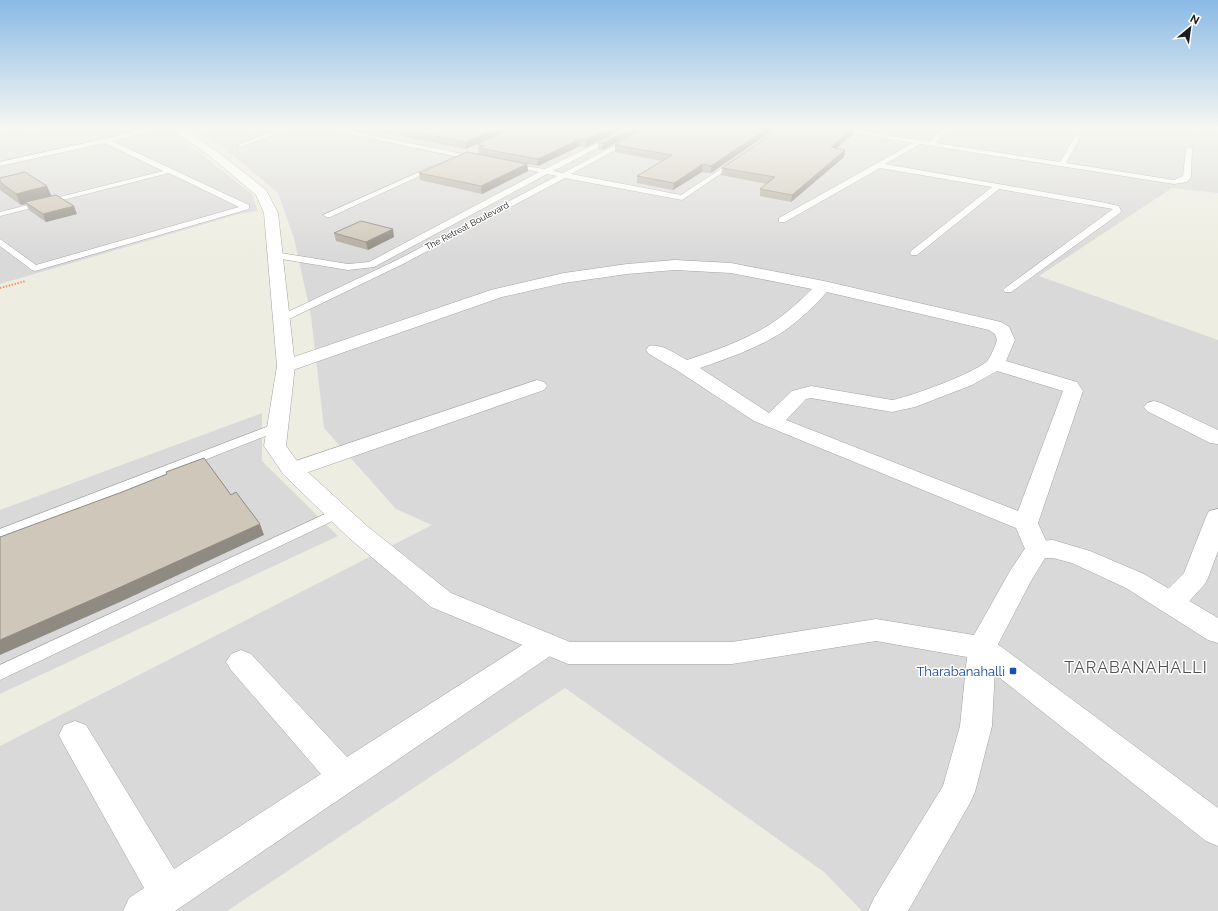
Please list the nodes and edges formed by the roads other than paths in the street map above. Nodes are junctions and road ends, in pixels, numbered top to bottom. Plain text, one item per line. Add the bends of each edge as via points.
1 (168, 172) edge
2 (171, 172) edge
3 (236, 172) edge
4 (425, 172) edge
5 (545, 172) joint
6 (569, 172) edge
7 (721, 172) edge
8 (866, 172) edge
9 (915, 172) edge
10 (1105, 172) edge
11 (1187, 172) edge
12 (562, 175) junction
13 (998, 186) junction
14 (0, 214) edge
15 (327, 215) dead end
16 (782, 220) dead end
17 (0, 242) edge
18 (914, 253) dead end
19 (275, 255) junction
20 (824, 286) junction
21 (1008, 290) dead end
22 (281, 319) junction
23 (655, 350) dead end
24 (995, 364) junction
25 (286, 366) junction
26 (685, 367) junction
27 (537, 386) dead end
28 (1154, 407) dead end
29 (772, 422) junction
30 (277, 427) junction
31 (1218, 438) edge
32 (292, 470) junction
33 (338, 513) junction
34 (1218, 517) edge
35 (1026, 523) junction
36 (0, 535) edge
37 (1037, 550) junction
38 (1171, 603) junction
39 (1218, 632) edge
40 (546, 644) junction
41 (982, 648) junction
42 (241, 662) dead end
43 (0, 673) edge
44 (75, 735) dead end
45 (345, 778) junction
46 (1218, 829) edge
47 (155, 902) edge
48 (887, 911) edge

1 - 14 lane
2 - 17 lane via 246,207 35,268
3 - 19 street via 262,193 271,213
4 - 15 lane
5 - 12 lane
5 - 19 lane via 371,265 348,267
6 - 12 lane, The Retreat Boulevard
7 - 12 lane via 682,198
8 - 16 lane
9 - 13 lane
10 - 11 lane via 1174,182 1184,180
12 - 22 lane, The Retreat Boulevard via 400,262
13 - 18 lane
13 - 21 lane via 1101,204 1116,208 1117,211
19 - 22 street
20 - 24 street via 995,326 1006,335 1002,352
20 - 25 street via 731,268 675,265 564,278 497,293
20 - 26 street via 790,318 774,329 743,345
22 - 25 street
23 - 26 street
24 - 29 street via 965,382 908,403 892,406 811,392 799,395
24 - 35 street via 1070,386 1073,391
25 - 30 street
26 - 29 street
27 - 32 street
28 - 31 street
29 - 35 street
30 - 32 street via 275,446
30 - 36 lane
32 - 33 street
33 - 40 street via 441,600
33 - 43 lane
34 - 38 street via 1195,578
35 - 37 street
37 - 38 street via 1053,549 1081,557 1135,581
37 - 41 street
38 - 39 street
40 - 41 street via 568,653 732,653 876,630
40 - 45 street
41 - 46 street
41 - 48 street via 976,726 958,792
42 - 45 street
44 - 47 street
45 - 47 street

